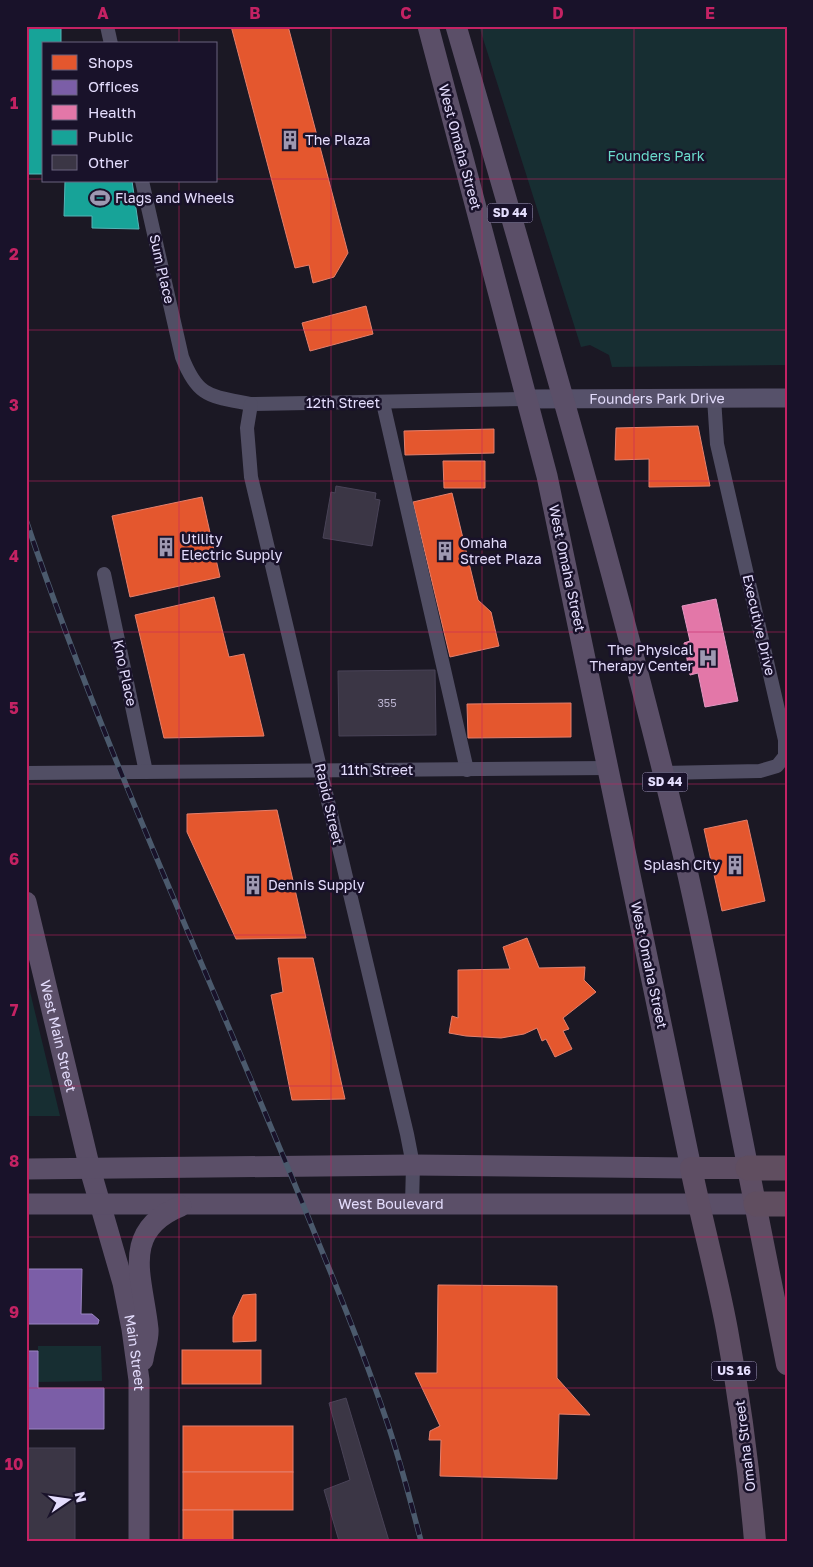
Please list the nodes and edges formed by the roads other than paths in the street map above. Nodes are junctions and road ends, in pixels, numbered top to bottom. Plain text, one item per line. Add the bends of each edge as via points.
1 (107, 26) edge
2 (428, 26) edge
3 (456, 26) edge
4 (111, 42) edge
5 (142, 182) edge
6 (182, 357) joint
7 (714, 398) junction
8 (787, 398) edge
9 (527, 399) junction
10 (565, 399) junction
11 (384, 403) junction
12 (251, 404) junction
13 (104, 574) dead end
14 (608, 768) junction
15 (467, 770) junction
16 (321, 771) junction
17 (146, 772) junction
18 (26, 773) edge
19 (662, 773) junction
20 (26, 902) edge
21 (413, 1166) junction
22 (691, 1168) junction
23 (748, 1168) junction
24 (787, 1168) edge
25 (26, 1169) edge
26 (90, 1169) junction
27 (26, 1204) edge
28 (100, 1204) junction
29 (412, 1204) junction
30 (698, 1204) junction
31 (756, 1204) junction
32 (787, 1204) edge
33 (183, 1205) junction
34 (787, 1364) edge
35 (139, 1380) junction
36 (139, 1541) edge
37 (755, 1541) edge

1 - 4 street
2 - 9 main road, West Omaha Street / SD 44
3 - 10 main road, West Omaha Street / SD 44
5 - 6 street, Sum Place
6 - 12 street, 12th Street via 190,377 202,392
7 - 8 main road, Founders Park Drive
7 - 10 main road, Founders Park Drive
7 - 19 street, Executive Drive via 717,444 780,721 785,756 777,766 760,771
9 - 10 main road, Founders Park Drive
9 - 11 street, 12th Street
9 - 14 main road, West Omaha Street / SD 44 via 547,476
10 - 19 main road, West Omaha Street / SD 44
11 - 12 street, 12th Street
11 - 15 street
12 - 16 street, Rapid Street via 248,428 251,477
13 - 17 street, Kno Place
14 - 15 street, 11th Street
14 - 22 main road, West Omaha Street / SD 44
15 - 16 street, 11th Street
16 - 17 street, 11th Street
16 - 21 street, Rapid Street
17 - 18 street, 11th Street
19 - 23 main road, West Omaha Street / SD 44 via 702,937
20 - 26 main road, West Main Street
21 - 22 main road
21 - 26 main road
21 - 29 street, Rapid Street
22 - 23 highway
22 - 30 highway, West Omaha Street / SD 44
23 - 24 highway
23 - 31 highway, SD 44
25 - 26 main road
26 - 28 main road, Main Street
27 - 28 main road, West Boulevard
28 - 33 main road, West Boulevard
28 - 35 main road, Main Street via 123,1283
29 - 30 main road, West Boulevard
29 - 33 main road, West Boulevard
30 - 31 main road, West Boulevard
30 - 37 highway, Omaha Street / US 16 via 738,1391
31 - 32 highway
31 - 34 highway
33 - 35 main road via 159,1217 144,1237 138,1273 148,1331
35 - 36 main road, Main Street

